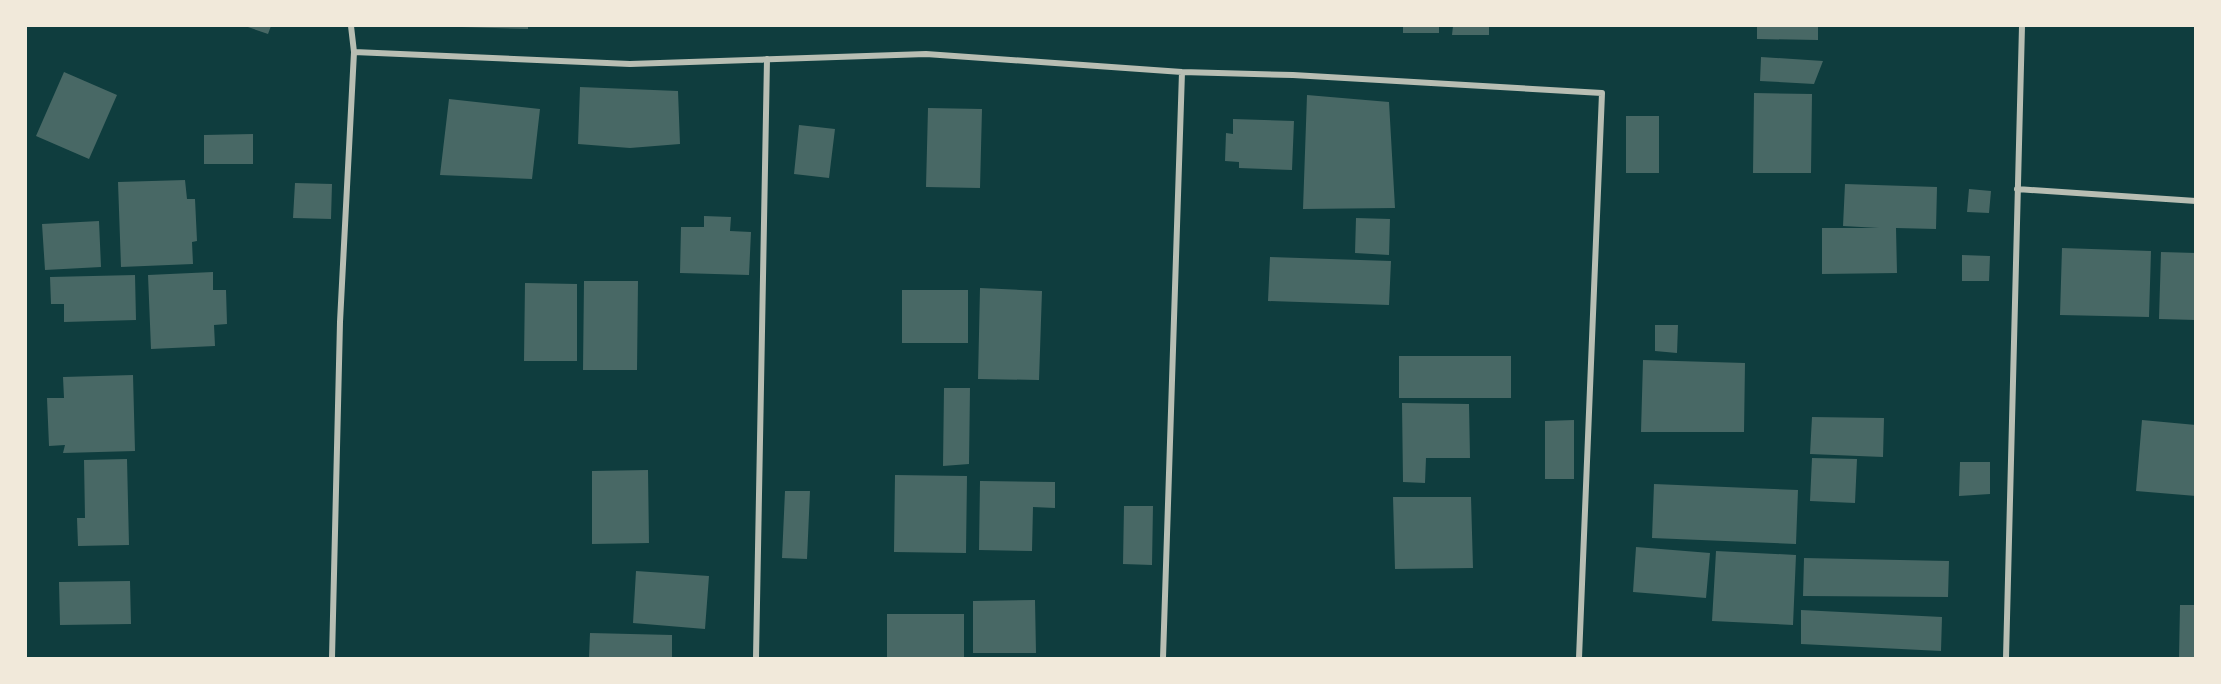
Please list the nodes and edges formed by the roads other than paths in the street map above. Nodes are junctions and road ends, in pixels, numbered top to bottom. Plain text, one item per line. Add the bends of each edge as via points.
1 (351, 26) edge
2 (2022, 26) edge
3 (354, 52) junction
4 (767, 59) junction
5 (1182, 72) junction
6 (2018, 189) junction
7 (2196, 201) edge
8 (332, 658) edge
9 (756, 658) edge
10 (1163, 658) edge
11 (1579, 658) edge
12 (2006, 658) edge

1 - 3 street
2 - 6 street
3 - 4 street via 630,64
3 - 8 street via 340,322
4 - 5 street via 926,54
4 - 9 street
5 - 10 street
5 - 11 street via 1602,93
6 - 7 street
6 - 12 street

